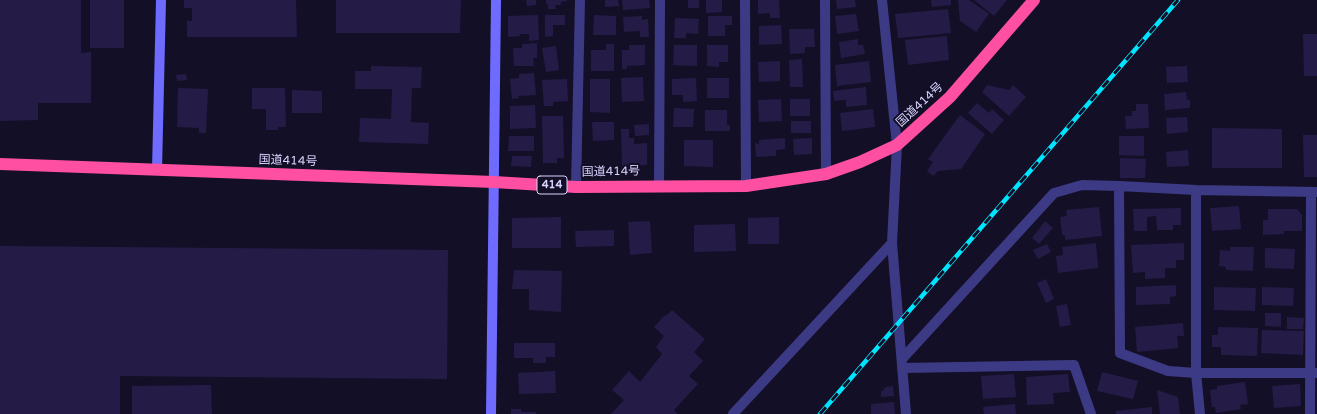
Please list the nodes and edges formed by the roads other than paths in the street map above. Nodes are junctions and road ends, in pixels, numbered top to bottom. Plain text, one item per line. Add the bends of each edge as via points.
1 (160, 0) edge
2 (496, 0) edge
3 (580, 0) edge
4 (660, 0) edge
5 (745, 0) edge
6 (825, 0) edge
7 (882, 0) edge
8 (1034, 0) edge
9 (897, 145) junction
10 (0, 164) edge
11 (157, 170) junction
12 (826, 174) junction
13 (494, 182) junction
14 (659, 186) junction
15 (746, 186) junction
16 (1119, 186) junction
17 (576, 187) junction
18 (1196, 190) junction
19 (1314, 192) edge
20 (892, 243) junction
21 (903, 364) junction
22 (1196, 373) junction
23 (1314, 373) edge
24 (491, 414) edge
25 (733, 414) edge
26 (906, 414) edge
27 (1091, 414) edge
28 (1200, 414) edge
29 (1310, 414) edge

1 - 11 street
2 - 13 street
3 - 17 street
4 - 14 street
5 - 15 street
6 - 12 street
7 - 9 street
8 - 9 highway, 国道414号 / 414 via 950,97
9 - 12 highway, 国道414号 / 414
9 - 20 street
10 - 11 highway, 国道414号 / 414
11 - 13 highway, 国道414号 / 414
12 - 15 highway, 国道414号 / 414
13 - 17 highway, 国道414号 / 414
13 - 24 street
14 - 15 highway, 国道414号 / 414
14 - 17 highway, 国道414号 / 414
16 - 18 street
16 - 21 street via 1082,185 1054,193
16 - 22 street via 1120,353 1168,371
18 - 19 street
18 - 22 street
19 - 23 street
20 - 21 street
20 - 25 street
21 - 26 street
21 - 27 street via 1074,365
22 - 23 street
22 - 28 street
23 - 29 street

